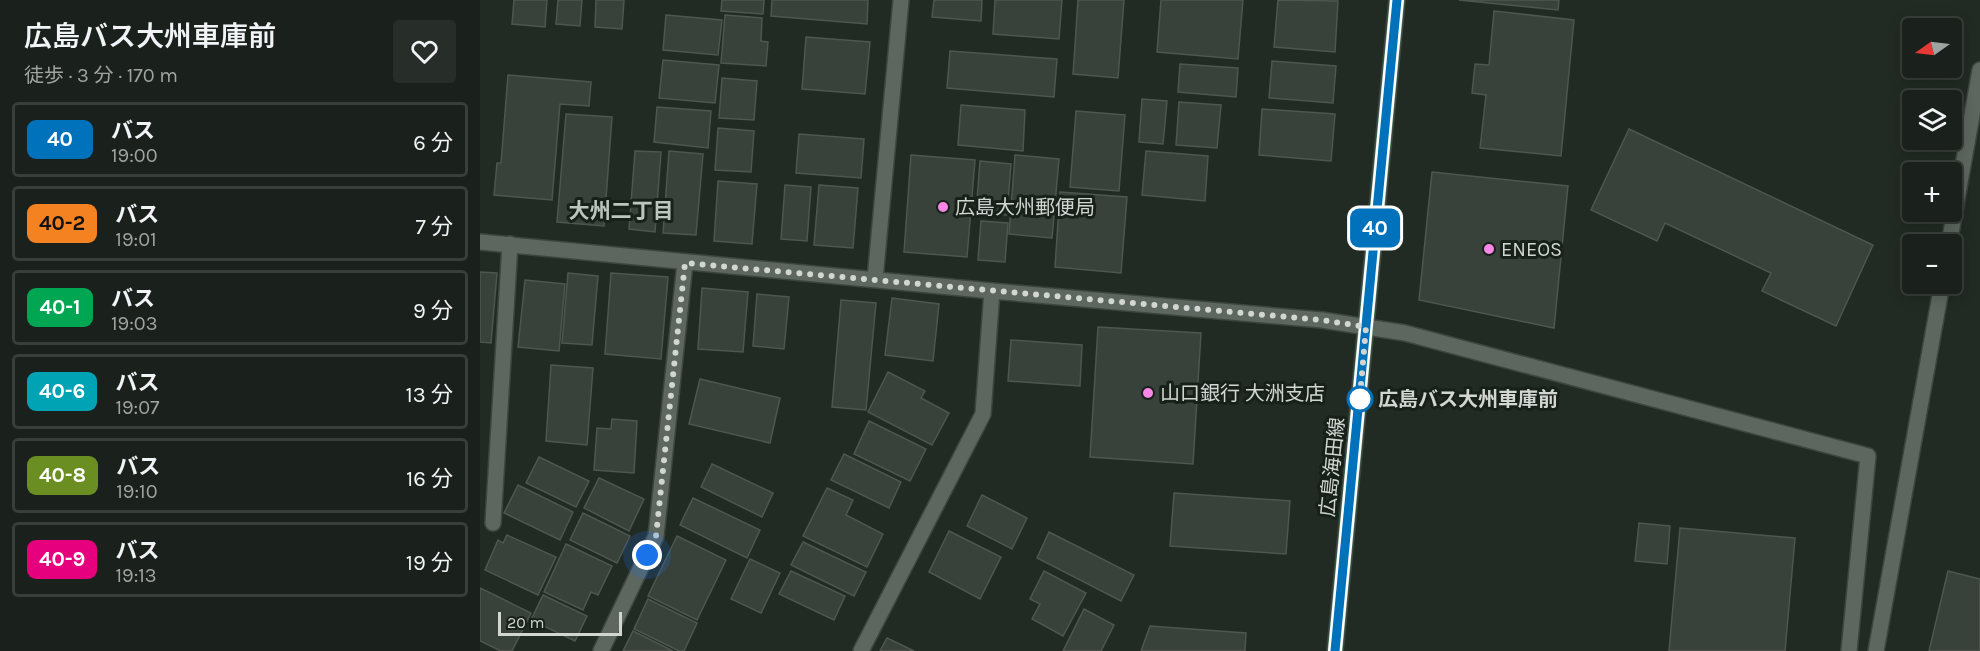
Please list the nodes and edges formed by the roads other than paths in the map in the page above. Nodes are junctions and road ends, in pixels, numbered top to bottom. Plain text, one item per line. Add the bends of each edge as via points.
1 (901, 0) edge
2 (1397, 0) edge
3 (1980, 70) edge
4 (1951, 234) edge
5 (480, 242) edge
6 (510, 244) junction
7 (685, 263) junction
8 (875, 279) junction
9 (992, 291) junction
10 (1940, 294) edge
11 (1366, 327) junction
12 (494, 523) dead end
13 (601, 651) edge
14 (861, 651) edge
15 (1335, 651) edge
16 (1849, 651) edge
17 (1876, 651) edge

1 - 8 street
2 - 11 main road, 広島海田線
3 - 4 street
5 - 6 street
6 - 7 street
6 - 12 street
7 - 8 street
7 - 13 street via 656,536
8 - 9 street
9 - 11 street
9 - 14 street via 983,414
10 - 17 street
11 - 15 main road, 広島海田線
11 - 16 street via 1405,333 1868,456

